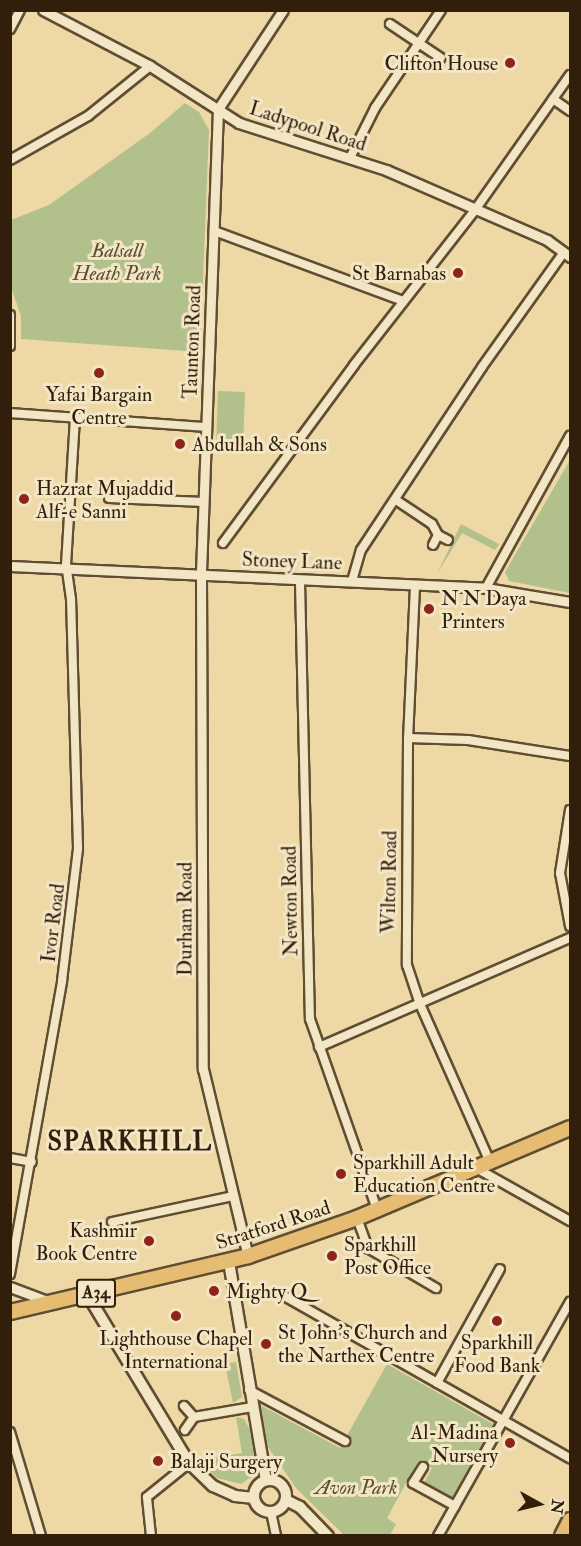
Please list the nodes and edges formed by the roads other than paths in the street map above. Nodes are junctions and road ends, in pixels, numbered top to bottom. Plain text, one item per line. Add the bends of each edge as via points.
1 (20, 10) edge
2 (43, 10) edge
3 (283, 10) edge
4 (441, 10) edge
5 (390, 24) dead end
6 (10, 29) edge
7 (418, 42) junction
8 (441, 58) dead end
9 (150, 66) junction
10 (570, 75) edge
11 (553, 99) junction
12 (218, 109) junction
13 (570, 111) edge
14 (350, 158) junction
15 (10, 160) edge
16 (475, 210) junction
17 (214, 231) junction
18 (567, 255) edge
19 (403, 301) junction
20 (10, 315) edge
21 (10, 346) edge
22 (10, 413) edge
23 (75, 418) junction
24 (207, 427) junction
25 (570, 436) edge
26 (109, 498) dead end
27 (396, 500) junction
28 (204, 502) junction
29 (438, 536) junction
30 (448, 540) dead end
31 (223, 543) dead end
32 (433, 545) dead end
33 (10, 566) edge
34 (69, 571) junction
35 (201, 576) junction
36 (352, 581) junction
37 (300, 582) junction
38 (415, 586) junction
39 (486, 588) junction
40 (570, 602) edge
41 (408, 738) junction
42 (570, 756) edge
43 (570, 810) edge
44 (570, 926) edge
45 (570, 938) edge
46 (420, 1004) junction
47 (319, 1047) junction
48 (570, 1128) edge
49 (10, 1158) edge
50 (32, 1162) junction
51 (490, 1162) junction
52 (476, 1168) junction
53 (233, 1196) junction
54 (377, 1209) junction
55 (357, 1218) junction
56 (570, 1221) edge
57 (112, 1222) dead end
58 (248, 1256) junction
59 (229, 1262) junction
60 (500, 1269) dead end
61 (10, 1274) edge
62 (10, 1287) edge
63 (436, 1288) dead end
64 (279, 1293) dead end
65 (87, 1294) junction
66 (50, 1302) junction
67 (570, 1302) edge
68 (10, 1312) edge
69 (437, 1383) junction
70 (249, 1390) junction
71 (184, 1406) dead end
72 (252, 1407) junction
73 (194, 1417) junction
74 (503, 1420) junction
75 (185, 1430) dead end
76 (10, 1432) edge
77 (345, 1441) dead end
78 (570, 1458) edge
79 (189, 1463) junction
80 (423, 1467) dead end
81 (266, 1480) junction
82 (254, 1498) junction
83 (286, 1500) junction
84 (455, 1506) junction
85 (271, 1512) junction
86 (570, 1520) edge
87 (41, 1536) edge
88 (151, 1536) edge
89 (276, 1536) edge
90 (328, 1536) edge
91 (438, 1536) edge
92 (562, 1536) edge

1 - 6 street
2 - 9 street, Ladypool Road
3 - 12 street
4 - 7 street
5 - 7 street
7 - 8 street
7 - 14 street via 375,108
9 - 12 street, Ladypool Road
9 - 15 street via 88,116
10 - 11 street
11 - 13 street
11 - 16 street
12 - 14 street, Ladypool Road via 239,123
12 - 17 street, Taunton Road
14 - 16 street, Ladypool Road
16 - 18 street, Ladypool Road via 547,240
16 - 19 street
17 - 19 street
17 - 24 street, Taunton Road
18 - 27 street via 482,367
19 - 31 street
20 - 21 street
22 - 23 street
23 - 24 street
23 - 34 street, Ivor Road
24 - 28 street, Taunton Road
25 - 39 street
26 - 28 street
27 - 29 street via 432,524
27 - 36 street via 355,560
28 - 35 street, Taunton Road
29 - 30 street
29 - 32 street
33 - 34 street, Stoney Lane
34 - 35 street, Stoney Lane
34 - 50 street, Ivor Road via 78,848 70,932
35 - 37 street, Stoney Lane
35 - 53 street, Durham Road via 203,1069
36 - 37 street, Stoney Lane
36 - 38 street, Stoney Lane
37 - 47 street, Newton Road via 308,982 310,1019
38 - 39 street, Stoney Lane
38 - 41 street, Wilton Road
39 - 40 street, Stoney Lane
41 - 42 street via 468,740
41 - 46 street, Wilton Road via 405,942
43 - 44 street via 560,873
45 - 46 street
46 - 47 street
46 - 51 street, Wilton Road
47 - 54 street, Newton Road
48 - 51 highway, Stratford Road / A34
49 - 50 street
50 - 61 street, Ivor Road
51 - 52 highway, Stratford Road / A34
52 - 54 highway, Stratford Road / A34
52 - 56 street
53 - 57 street
53 - 58 street, Durham Road
54 - 55 highway, Stratford Road / A34
55 - 58 highway, Stratford Road / A34
55 - 63 street via 368,1248
58 - 59 highway, Stratford Road / A34
59 - 65 highway, Stratford Road / A34
59 - 70 main road
60 - 69 street
62 - 66 street
64 - 69 street
65 - 66 highway, Stratford Road / A34
65 - 79 main road
66 - 68 highway, Stratford Road / A34
67 - 74 street
69 - 74 street
70 - 72 main road
70 - 77 street
71 - 73 street
72 - 73 street
72 - 81 main road
73 - 75 street
74 - 78 street
74 - 84 street
76 - 87 street
79 - 82 main road via 213,1486 235,1496
79 - 88 street via 147,1497
80 - 84 street via 413,1483
81 - 82 main road via 256,1488
81 - 83 main road via 282,1484
82 - 85 main road via 262,1509
83 - 85 main road via 281,1508
83 - 90 main road via 300,1507
84 - 91 street
85 - 89 street
86 - 92 highway

